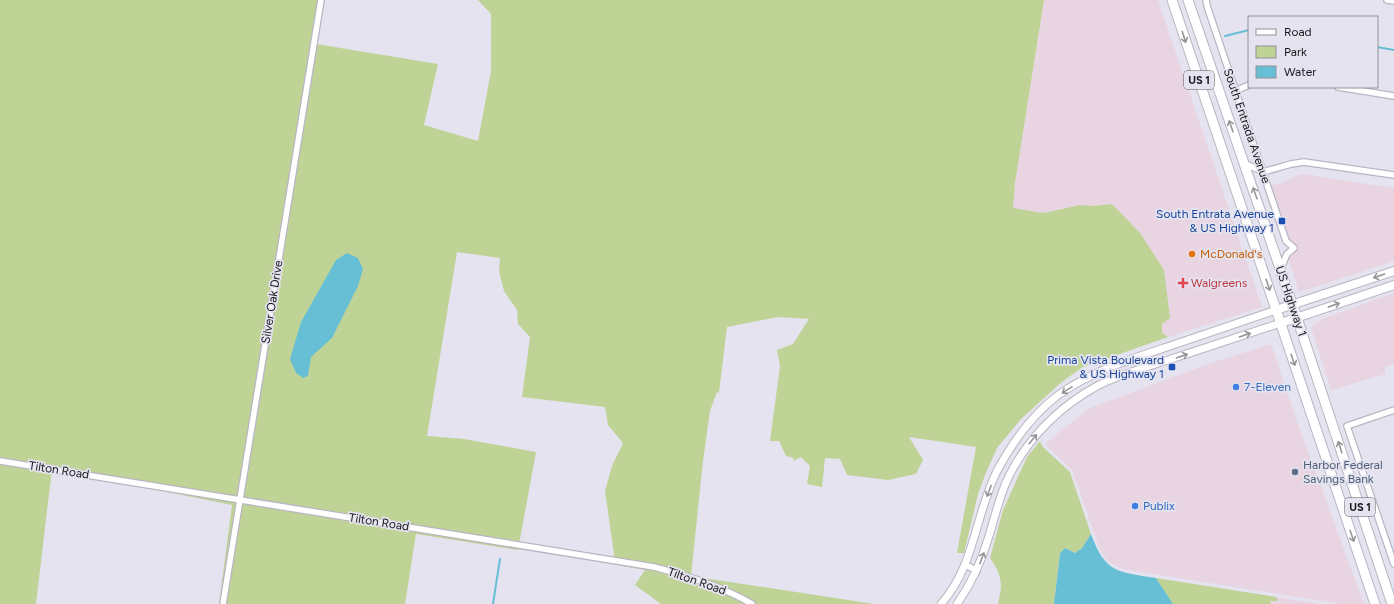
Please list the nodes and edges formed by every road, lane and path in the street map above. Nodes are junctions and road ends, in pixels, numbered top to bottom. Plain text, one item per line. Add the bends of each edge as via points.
1 (321, 0) edge
2 (1172, 0) edge
3 (1182, 0) edge
4 (1188, 0) edge
5 (1387, 0) edge
6 (1394, 1) edge
7 (1206, 3) edge
8 (1192, 13) junction
9 (1248, 85) edge
10 (1344, 88) edge
11 (1235, 90) junction
12 (1394, 96) edge
13 (1244, 163) junction
14 (1263, 172) junction
15 (1394, 175) edge
16 (1281, 270) junction
17 (1394, 271) edge
18 (1394, 285) edge
19 (1293, 305) junction
20 (1276, 310) junction
21 (1297, 318) junction
22 (1281, 323) junction
23 (1394, 410) edge
24 (0, 461) edge
25 (240, 499) junction
26 (1394, 564) edge
27 (966, 565) junction
28 (977, 571) junction
29 (223, 604) edge
30 (752, 604) edge
31 (941, 604) edge
32 (956, 604) edge
33 (1375, 604) edge
34 (1392, 604) edge

1 - 25 street, Silver Oak Drive
2 -> 20 main road, US Highway 1 / US 1
3 - 8 main road
4 - 8 main road, US Highway 1 / US 1
5 - 6 street
7 - 11 street, South Entrada Avenue
13 -> 8 main road, US Highway 1 / US 1
9 - 11 street
10 - 12 street
11 - 14 street, South Entrada Avenue
13 - 14 street
16 -> 13 main road, US Highway 1 / US 1
14 - 15 street via 1304,162
14 - 16 street, South Entrada Avenue via 1286,241 1294,248 1287,254
16 - 19 main road, US Highway 1 / US 1
17 -> 19 main road
21 -> 18 main road
19 - 20 main road
19 - 21 main road, US Highway 1 / US 1
20 - 22 main road, US Highway 1 / US 1
20 -> 27 street via 1126,361 1091,375 1057,396 1013,444 997,472 983,507
21 - 22 main road
34 -> 21 main road, US Highway 1 / US 1
28 -> 22 street via 1009,477 1024,450 1065,407 1098,386 1126,374
22 -> 33 main road, US Highway 1 / US 1
23 - 26 street via 1347,426
24 - 25 street, Tilton Road
25 - 29 street, Silver Oak Drive
25 - 30 street, Tilton Road via 654,567 716,586
27 - 28 street
27 - 31 street
28 - 32 street via 968,589

